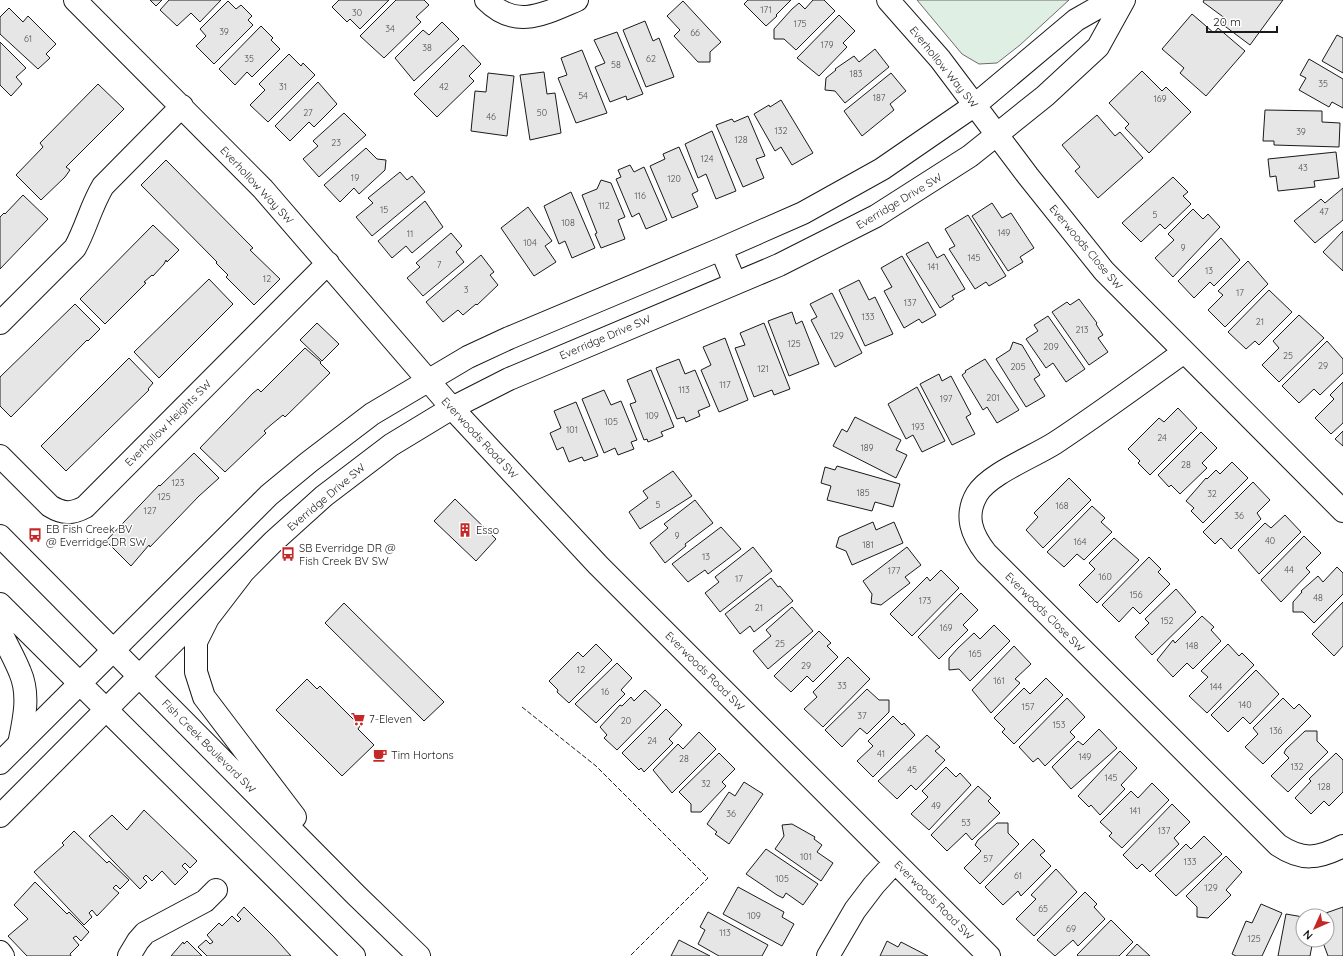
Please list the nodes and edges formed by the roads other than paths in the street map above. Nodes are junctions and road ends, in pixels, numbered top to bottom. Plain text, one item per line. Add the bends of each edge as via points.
1 (75, 0) edge
2 (486, 0) edge
3 (577, 0) edge
4 (888, 0) edge
5 (1110, 0) edge
6 (1124, 0) edge
7 (975, 105) junction
8 (182, 106) junction
9 (997, 135) junction
10 (721, 249) junction
11 (328, 263) junction
12 (734, 283) junction
13 (0, 323) edge
14 (1184, 352) junction
15 (427, 380) junction
16 (452, 408) junction
17 (0, 456) edge
18 (1343, 511) edge
19 (0, 536) edge
20 (241, 575) junction
21 (0, 604) edge
22 (0, 630) edge
23 (114, 650) junction
24 (140, 676) junction
25 (79, 684) junction
26 (106, 710) junction
27 (19, 744) junction
28 (0, 763) edge
29 (0, 816) edge
30 (1343, 846) edge
31 (895, 862) junction
32 (216, 890) dead end
33 (356, 895) junction
34 (0, 952) edge
35 (3, 956) edge
36 (129, 956) edge
37 (354, 956) edge
38 (419, 956) edge
39 (828, 956) edge
40 (989, 956) edge

1 - 8 street, Everhollow Way SW
2 - 3 street via 507,14 526,18 542,15
4 - 7 street, Everhollow Way SW via 920,35
5 - 7 street via 1076,20
6 - 9 street, Everridge Drive SW via 1098,47 1045,96
7 - 9 street, Everhollow Way SW
7 - 10 street via 921,144 854,186 803,213
8 - 11 street, Everhollow Way SW via 262,188
8 - 13 street via 103,186 75,248
9 - 12 street, Everridge Drive SW via 964,160 876,216 820,245
9 - 14 street, Everwoods Close SW via 1104,271
10 - 12 street
10 - 15 street via 509,338
11 - 15 street, Everhollow Way SW
11 - 17 street, Everhollow Heights SW via 85,506 68,513 59,512
12 - 16 street, Everridge Drive SW via 509,378
14 - 18 street, Everwoods Close SW
14 - 30 street, Everwoods Close SW via 1053,444 985,483 976,495 972,507 972,531 986,553 1278,845 1297,855 1311,857 1321,856
15 - 16 street, Everwoods Road SW
15 - 23 street via 372,414 269,495
16 - 20 street, Everridge Drive SW via 391,445 356,470 303,515
16 - 31 street, Everwoods Road SW via 598,565
19 - 23 street, Fish Creek Boulevard SW
20 - 24 street, Everridge Drive SW
20 - 33 street via 208,618 196,642 196,672 204,697
21 - 25 street
22 - 27 street via 21,673 25,690 26,707
23 - 24 street, Fish Creek Boulevard SW
23 - 25 street
24 - 26 street, Everridge Drive SW
24 - 33 street, Fish Creek Boulevard SW
25 - 26 street
25 - 27 street
26 - 29 street, Everridge Drive SW
26 - 37 street
27 - 28 street
31 - 39 street via 855,910
31 - 40 street, Everwoods Road SW
32 - 36 street via 205,901 149,930 138,941
33 - 38 street, Fish Creek Boulevard SW
34 - 35 street

